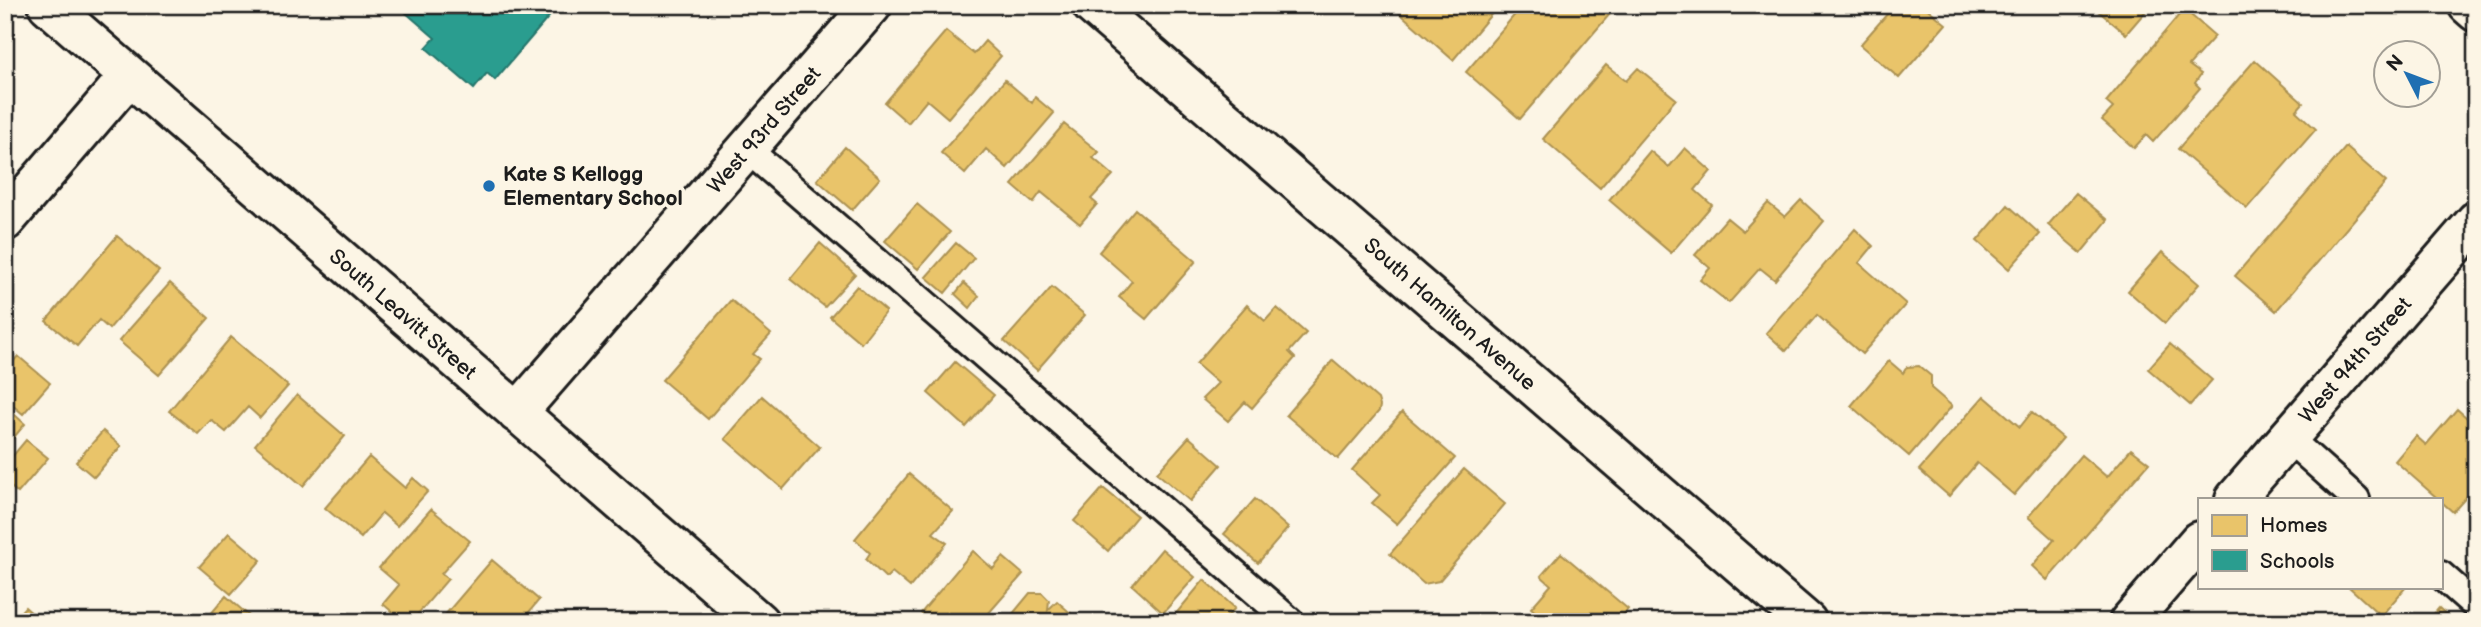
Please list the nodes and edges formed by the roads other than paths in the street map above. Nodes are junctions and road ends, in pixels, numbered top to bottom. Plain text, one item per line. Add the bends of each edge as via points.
1 (48, 5) edge
2 (872, 5) edge
3 (1092, 5) edge
4 (2468, 5) edge
5 (2476, 12) edge
6 (129, 76) junction
7 (747, 149) junction
8 (5, 221) edge
9 (2476, 221) edge
10 (517, 413) junction
11 (2288, 439) junction
12 (2236, 498) edge
13 (2355, 498) edge
14 (2198, 542) edge
15 (2442, 576) edge
16 (2476, 606) edge
17 (758, 622) edge
18 (1292, 622) edge
19 (1807, 622) edge
20 (2129, 622) edge

1 - 6 street, South Leavitt Street
2 - 7 street, West 93rd Street
3 - 19 street, South Hamilton Avenue
4 - 5 street
6 - 8 street
6 - 10 street, South Leavitt Street
7 - 10 street, West 93rd Street
7 - 18 lane
9 - 11 street, West 94th Street
10 - 17 street, South Leavitt Street
11 - 12 street, West 94th Street
11 - 13 lane
14 - 20 street
15 - 16 lane

